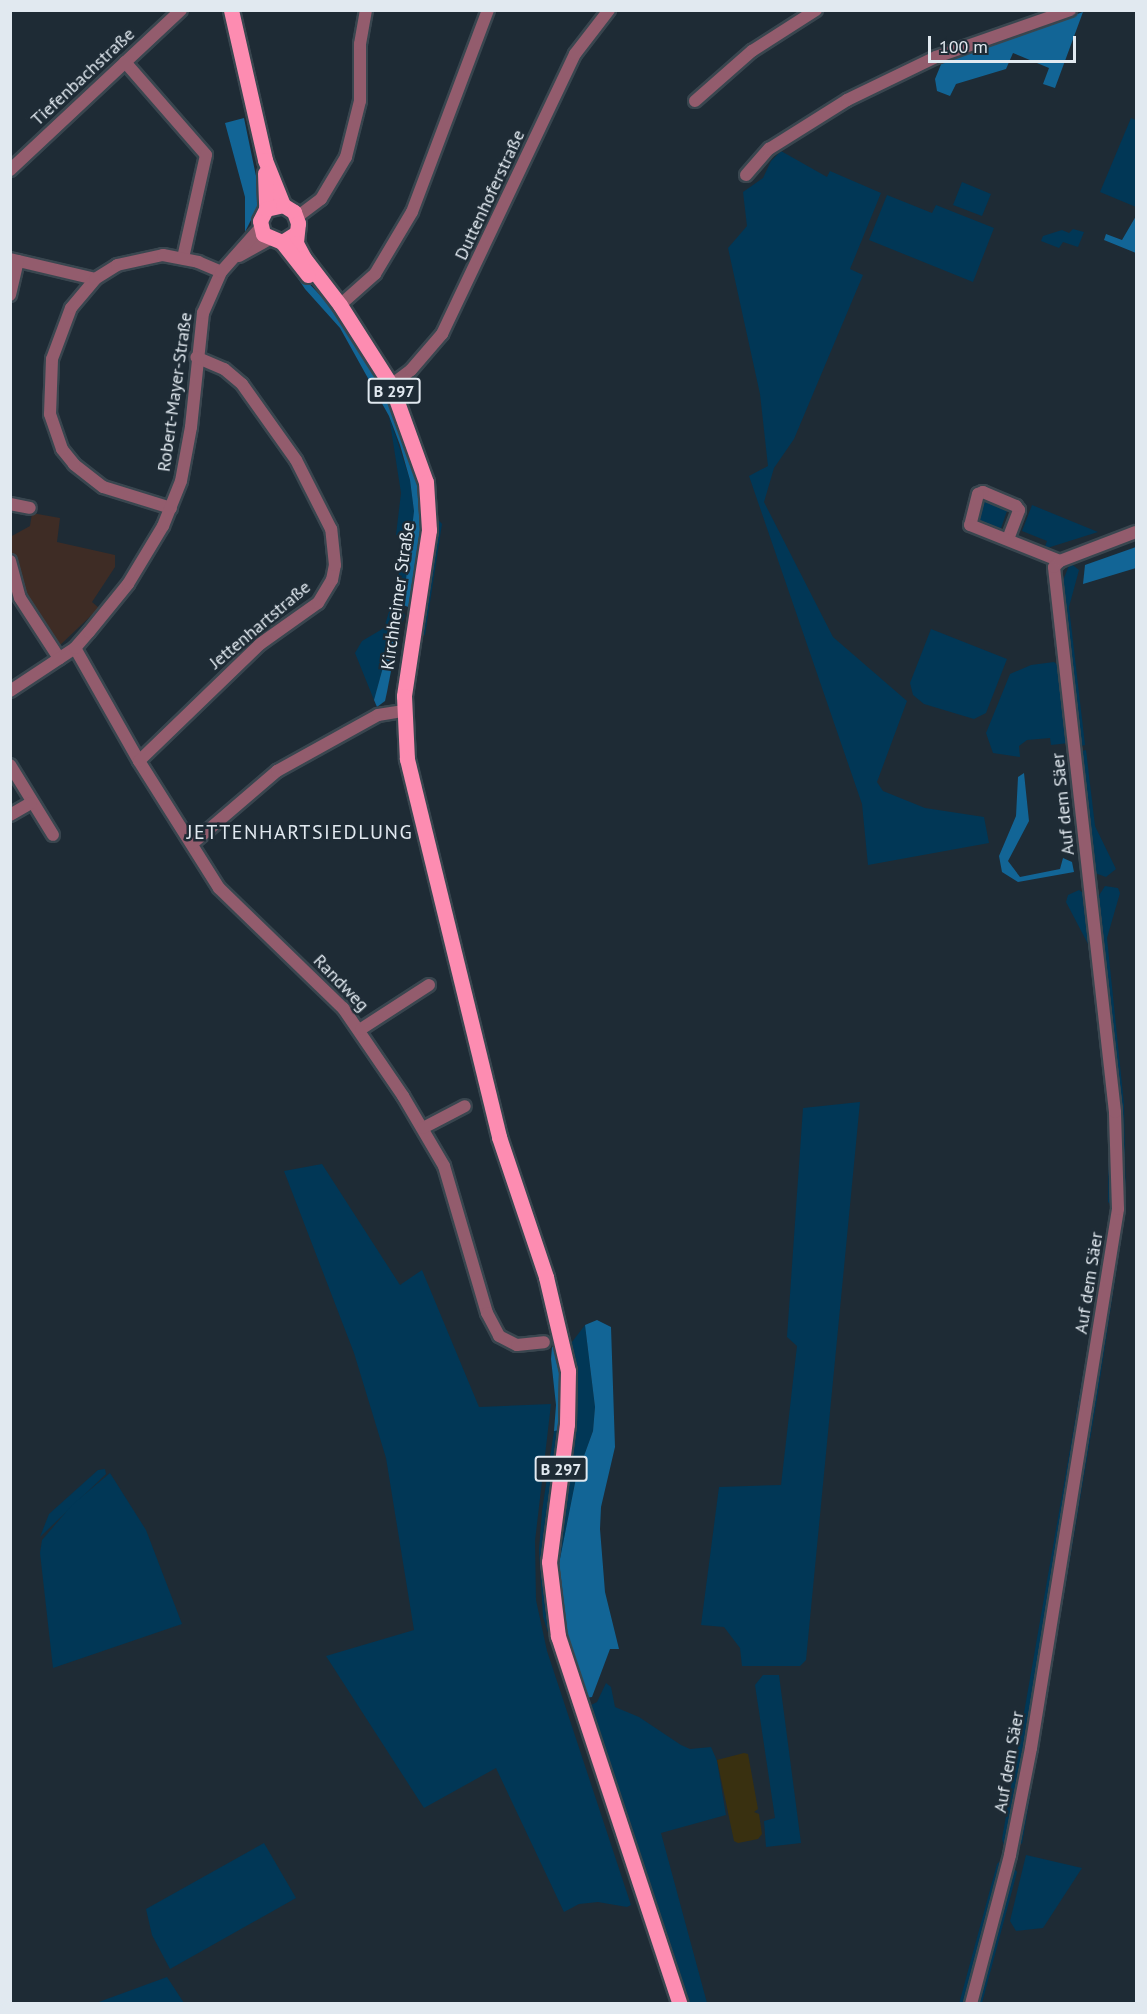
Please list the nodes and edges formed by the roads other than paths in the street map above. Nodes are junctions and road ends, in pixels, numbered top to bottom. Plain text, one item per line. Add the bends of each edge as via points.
1 (181, 10) edge
2 (231, 10) edge
3 (366, 10) edge
4 (488, 10) edge
5 (609, 10) edge
6 (816, 10) edge
7 (1070, 10) edge
8 (125, 62) junction
9 (695, 101) dead end
10 (265, 160) junction
11 (10, 170) edge
12 (746, 175) dead end
13 (283, 205) junction
14 (266, 209) junction
15 (297, 218) junction
16 (276, 236) junction
17 (183, 258) junction
18 (14, 260) edge
19 (221, 272) junction
20 (95, 279) junction
21 (10, 295) edge
22 (340, 304) junction
23 (196, 357) junction
24 (391, 385) junction
25 (10, 504) edge
26 (30, 508) dead end
27 (171, 508) junction
28 (1137, 532) edge
29 (1008, 539) junction
30 (10, 561) edge
31 (1060, 561) junction
32 (75, 648) junction
33 (59, 658) junction
34 (10, 691) edge
35 (404, 711) junction
36 (139, 761) junction
37 (10, 765) edge
38 (31, 803) junction
39 (10, 815) edge
40 (53, 835) dead end
41 (193, 843) junction
42 (429, 985) dead end
43 (361, 1029) junction
44 (465, 1106) dead end
45 (423, 1128) junction
46 (544, 1342) dead end
47 (680, 2004) edge
48 (971, 2004) edge

1 - 8 street, Tiefenbachstraße
2 - 10 main road
3 - 15 street via 360,44 360,101 346,157 321,199
4 - 22 street via 412,212 375,274
5 - 24 street, Duttenhoferstraße via 575,54 442,334 411,370
6 - 9 street via 752,51
7 - 12 street via 936,57 864,91 805,123 769,149
8 - 11 street, Tiefenbachstraße
8 - 17 street via 206,155
10 - 13 main road
10 - 14 main road
13 - 14 main road
13 - 15 main road
14 - 16 main road
15 - 16 main road, Kirchheimer Straße / B 297
16 - 19 street, Robert-Mayer-Straße via 236,258
16 - 22 main road, Kirchheimer Straße / B 297 via 304,258
17 - 19 street
17 - 20 street via 144,256 117,265
18 - 20 street
18 - 21 street
19 - 23 street, Robert-Mayer-Straße via 203,313
20 - 27 street via 71,308 52,359 48,393 55,433 62,449 87,477 125,496
22 - 24 main road, Kirchheimer Straße / B 297
23 - 27 street, Robert-Mayer-Straße via 191,427
23 - 36 street, Jettenhartstraße via 224,369 242,384 296,460 331,529 335,565 332,580 318,603 260,644
24 - 35 main road, Kirchheimer Straße / B 297 via 421,463 429,508
25 - 26 street
27 - 32 street, Robert-Mayer-Straße via 128,584
28 - 31 street
29 - 29 street via 1019,510 983,492 978,494 970,525
29 - 31 street
30 - 33 street via 26,610
31 - 48 street, Auf dem Säer via 1054,575 1115,1112 1118,1209 1027,1770 1010,1855
32 - 33 street, Robert-Mayer-Straße
32 - 36 street, Randweg
33 - 34 street, Robert-Mayer-Straße
35 - 41 street via 378,715 302,755
35 - 47 main road, Kirchheimer Straße / B 297 via 407,759 447,930 499,1137 546,1277 568,1371 567,1424 549,1562 558,1636
36 - 41 street, Randweg
37 - 38 street
38 - 39 street
38 - 40 street
41 - 43 street, Randweg via 219,888
42 - 43 street
43 - 45 street, Randweg
44 - 45 street
45 - 46 street, Randweg via 444,1166 459,1207 493,1326 508,1342

